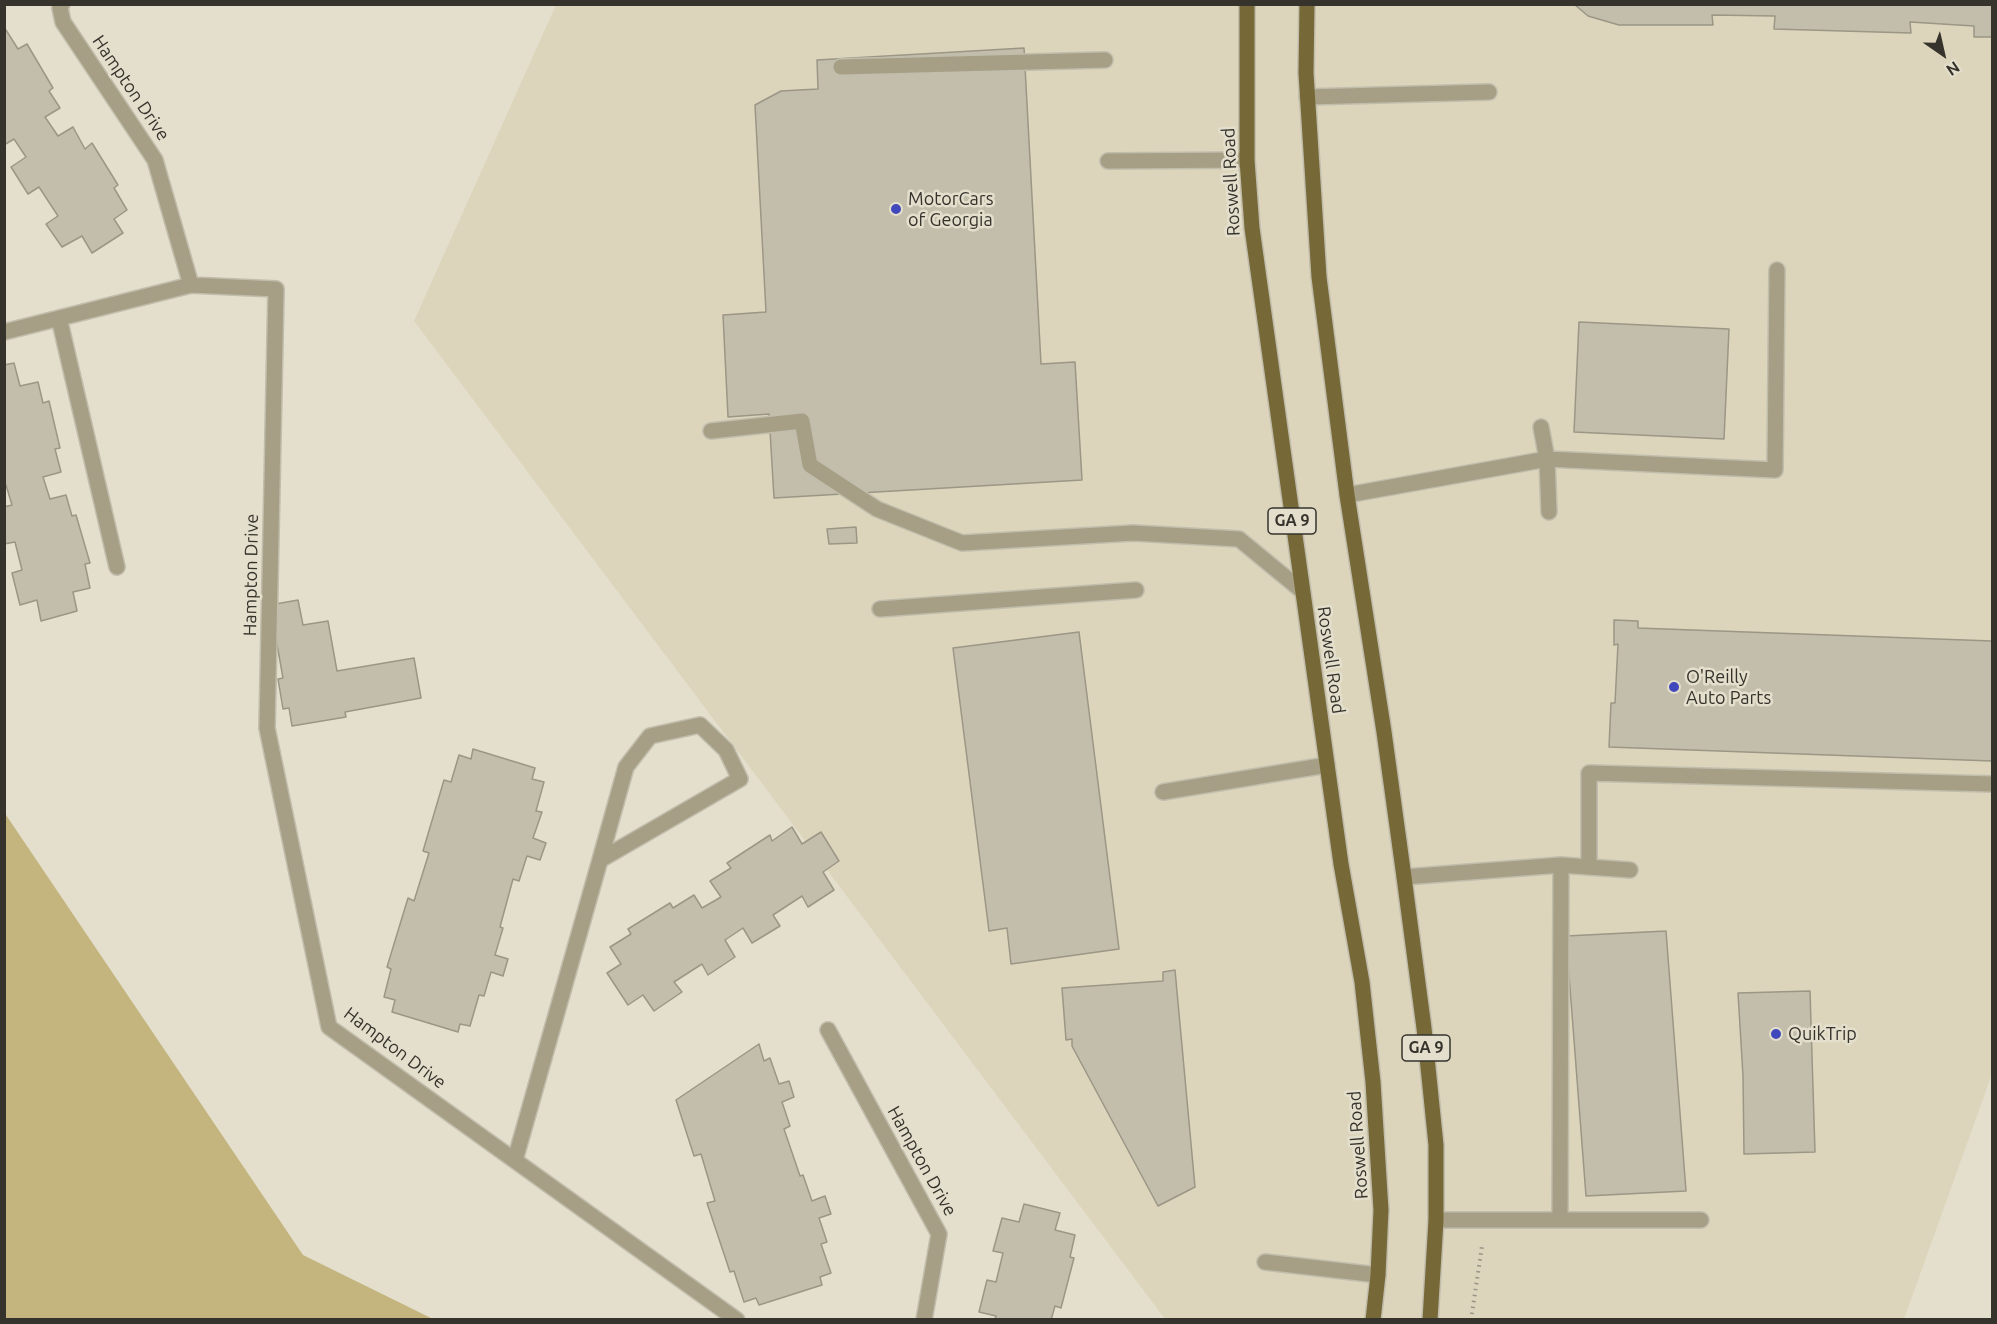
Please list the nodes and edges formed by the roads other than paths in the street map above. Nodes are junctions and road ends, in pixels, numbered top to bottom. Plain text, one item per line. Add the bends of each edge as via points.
1 (62, 4) edge
2 (1247, 4) edge
3 (1307, 4) edge
4 (1105, 60) dead end
5 (841, 67) dead end
6 (1489, 92) dead end
7 (1307, 98) junction
8 (1247, 160) junction
9 (1108, 161) dead end
10 (1777, 270) dead end
11 (191, 285) junction
12 (59, 318) junction
13 (4, 332) edge
14 (1541, 427) dead end
15 (711, 431) dead end
16 (1547, 459) junction
17 (1347, 495) junction
18 (1549, 512) dead end
19 (117, 567) dead end
20 (1136, 590) dead end
21 (1301, 590) junction
22 (880, 609) dead end
23 (1327, 765) junction
24 (1992, 784) edge
25 (1163, 792) dead end
26 (600, 860) junction
27 (1561, 865) junction
28 (1589, 867) junction
29 (1630, 870) dead end
30 (1404, 877) junction
31 (828, 1030) dead end
32 (515, 1160) junction
33 (1560, 1219) junction
34 (1436, 1220) junction
35 (1701, 1220) dead end
36 (1265, 1262) dead end
37 (1378, 1275) junction
38 (736, 1320) edge
39 (924, 1320) edge
40 (1373, 1320) edge
41 (1430, 1320) edge

1 - 11 street, Hampton Drive via 63,22 155,160
2 - 8 main road, Roswell Road / GA 9
3 - 7 main road, GA 9
4 - 5 street
6 - 7 street
7 - 17 main road, GA 9 via 1319,277
8 - 9 street
8 - 21 main road, Roswell Road / GA 9 via 1252,228
10 - 16 street via 1775,470
11 - 12 street
11 - 32 street, Hampton Drive via 276,289 267,728 329,1027
12 - 13 street
12 - 19 street
14 - 16 street
15 - 21 street via 802,421 810,465 877,509 962,543 1133,533 1239,539
16 - 17 street
16 - 18 street
17 - 30 main road, GA 9
20 - 22 street
21 - 23 main road, Roswell Road / GA 9
23 - 25 street
23 - 37 main road, Roswell Road / GA 9 via 1362,982 1373,1082 1382,1210
24 - 28 street via 1588,773
26 - 26 street via 740,779 726,750 700,725 650,736 626,767
26 - 32 street
27 - 28 street
27 - 30 street
27 - 33 street
28 - 29 street
30 - 34 main road, GA 9 via 1434,1134
31 - 39 street, Hampton Drive via 939,1234
32 - 38 street, Hampton Drive
33 - 34 street
33 - 35 street
34 - 41 main road, GA 9
36 - 37 street
37 - 40 main road, Roswell Road / GA 9

